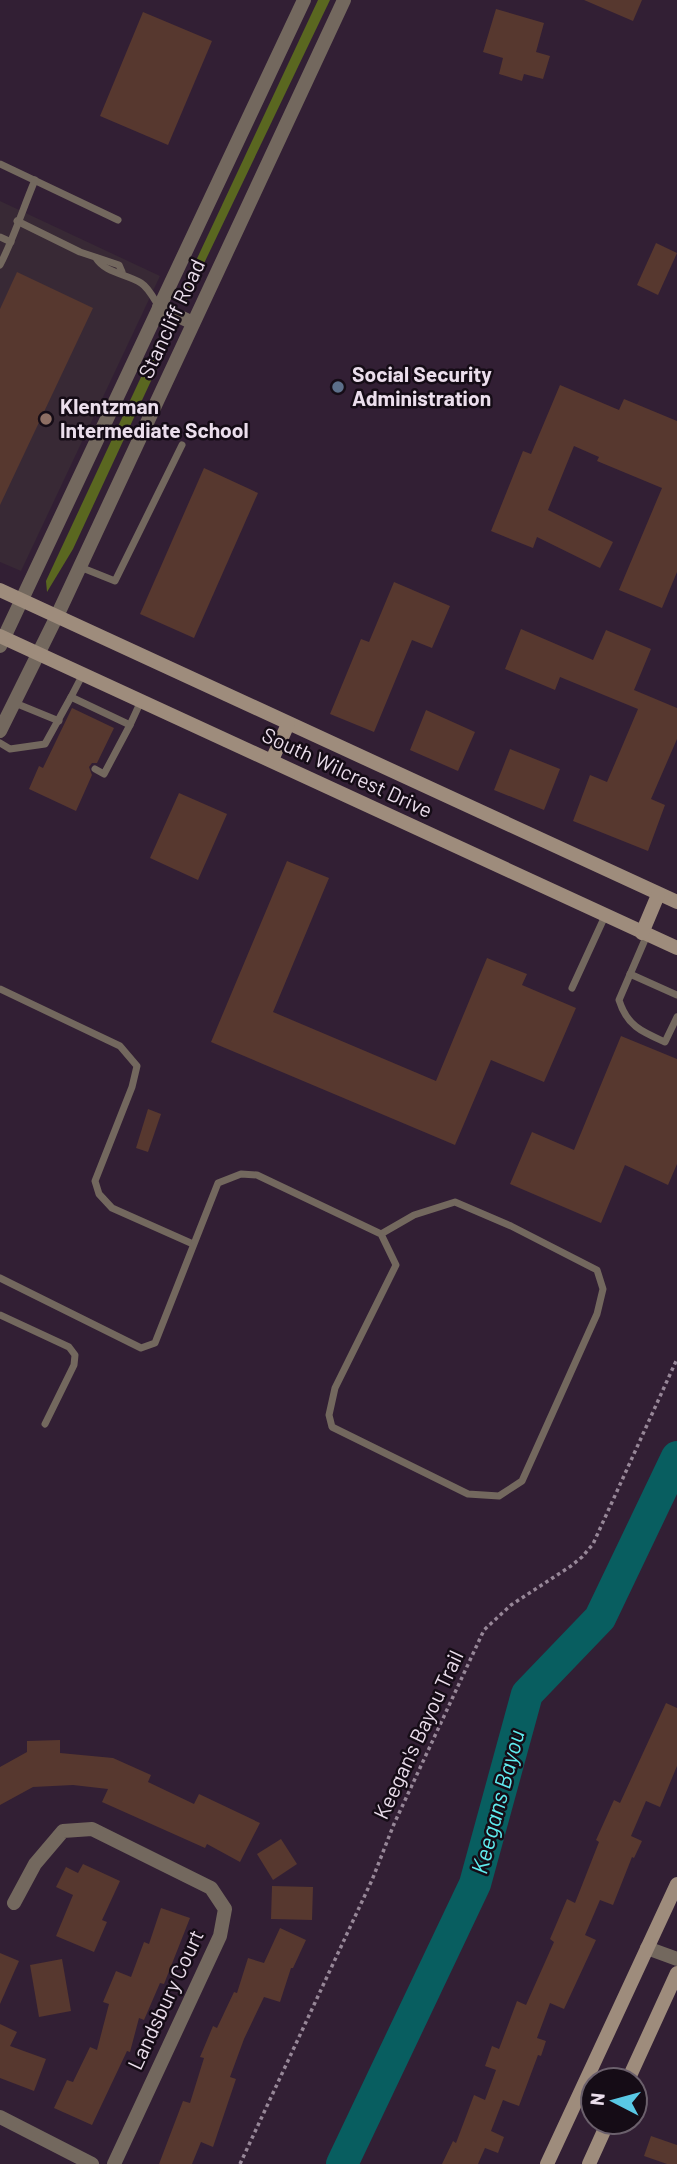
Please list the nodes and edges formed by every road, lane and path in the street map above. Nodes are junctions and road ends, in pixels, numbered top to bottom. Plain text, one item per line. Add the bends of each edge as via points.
1 (304, 0) edge
2 (344, 0) edge
3 (0, 164) edge
4 (35, 180) junction
5 (118, 220) dead end
6 (17, 221) junction
7 (0, 237) edge
8 (11, 242) junction
9 (0, 265) edge
10 (159, 307) junction
11 (193, 323) junction
12 (183, 445) dead end
13 (79, 566) junction
14 (0, 590) edge
15 (21, 600) junction
16 (57, 616) junction
17 (1, 640) edge
18 (39, 653) junction
19 (83, 674) junction
20 (71, 697) junction
21 (141, 701) junction
22 (15, 703) junction
23 (99, 710) junction
24 (95, 719) dead end
25 (58, 721) junction
26 (288, 724) junction
27 (130, 725) junction
28 (0, 731) edge
29 (0, 743) edge
30 (272, 760) junction
31 (95, 769) dead end
32 (658, 895) junction
33 (677, 902) edge
34 (605, 916) junction
35 (644, 934) junction
36 (677, 948) edge
37 (630, 974) junction
38 (572, 988) dead end
39 (0, 989) edge
40 (677, 995) edge
41 (677, 1017) edge
42 (381, 1234) junction
43 (193, 1244) junction
44 (0, 1278) edge
45 (0, 1316) edge
46 (677, 1359) edge
47 (44, 1424) dead end
48 (677, 1884) edge
49 (14, 1903) dead end
50 (648, 1948) junction
51 (677, 1959) edge
52 (677, 1973) edge
53 (634, 2066) edge
54 (0, 2117) edge
55 (602, 2136) edge
56 (92, 2164) edge
57 (114, 2164) edge
58 (240, 2164) edge
59 (547, 2164) edge
60 (589, 2164) edge

1 - 10 street, Stancliff Road
2 - 11 street, Stancliff Road
3 - 4 lane
4 - 5 lane
4 - 6 lane
6 - 8 lane
6 - 10 lane via 145,285
7 - 8 lane
8 - 9 lane
10 - 11 street
10 - 15 street, Stancliff Road
11 - 13 street, Stancliff Road
12 - 13 lane via 115,581
13 - 16 street, Stancliff Road
14 - 15 main road, South Wilcrest Drive
15 - 16 main road, South Wilcrest Drive
15 - 17 street, Stancliff Road
16 - 18 street, Stancliff Road
16 - 26 main road, South Wilcrest Drive
17 - 18 main road, South Wilcrest Drive
18 - 19 main road, South Wilcrest Drive
18 - 22 street, Stancliff Road
19 - 20 lane
19 - 21 main road, South Wilcrest Drive
20 - 23 lane
20 - 25 lane
21 - 27 lane
21 - 30 main road, South Wilcrest Drive
22 - 25 lane
22 - 28 street, Stancliff Road
23 - 24 lane
23 - 27 lane
25 - 29 lane via 49,746 10,749
26 - 30 main road
26 - 32 main road, South Wilcrest Drive
27 - 31 lane via 104,774
30 - 34 main road, South Wilcrest Drive
32 - 33 main road, South Wilcrest Drive
32 - 35 main road
34 - 35 main road, South Wilcrest Drive
34 - 38 lane
35 - 36 main road, South Wilcrest Drive
35 - 37 lane
37 - 40 lane
37 - 41 lane via 619,1000 624,1015 642,1032 665,1042
39 - 43 lane via 120,1046 137,1066 95,1181 99,1194 112,1208
42 - 42 lane via 396,1265 335,1388 329,1415 332,1427 468,1494 499,1496 522,1481 597,1314 604,1289 597,1270 455,1202 414,1215
42 - 43 lane via 257,1175 241,1174 218,1182
43 - 44 lane via 155,1343 141,1348
45 - 47 lane via 75,1355
46 - 58 path, Keegan's Bayou Trail via 593,1544 577,1562 511,1605 484,1630
48 - 50 main road
49 - 57 street, Landsbury Court via 35,1864 63,1831 92,1829 211,1888 225,1909 220,1937
50 - 51 street
50 - 59 main road
52 - 53 main road
54 - 56 street
55 - 60 main road

